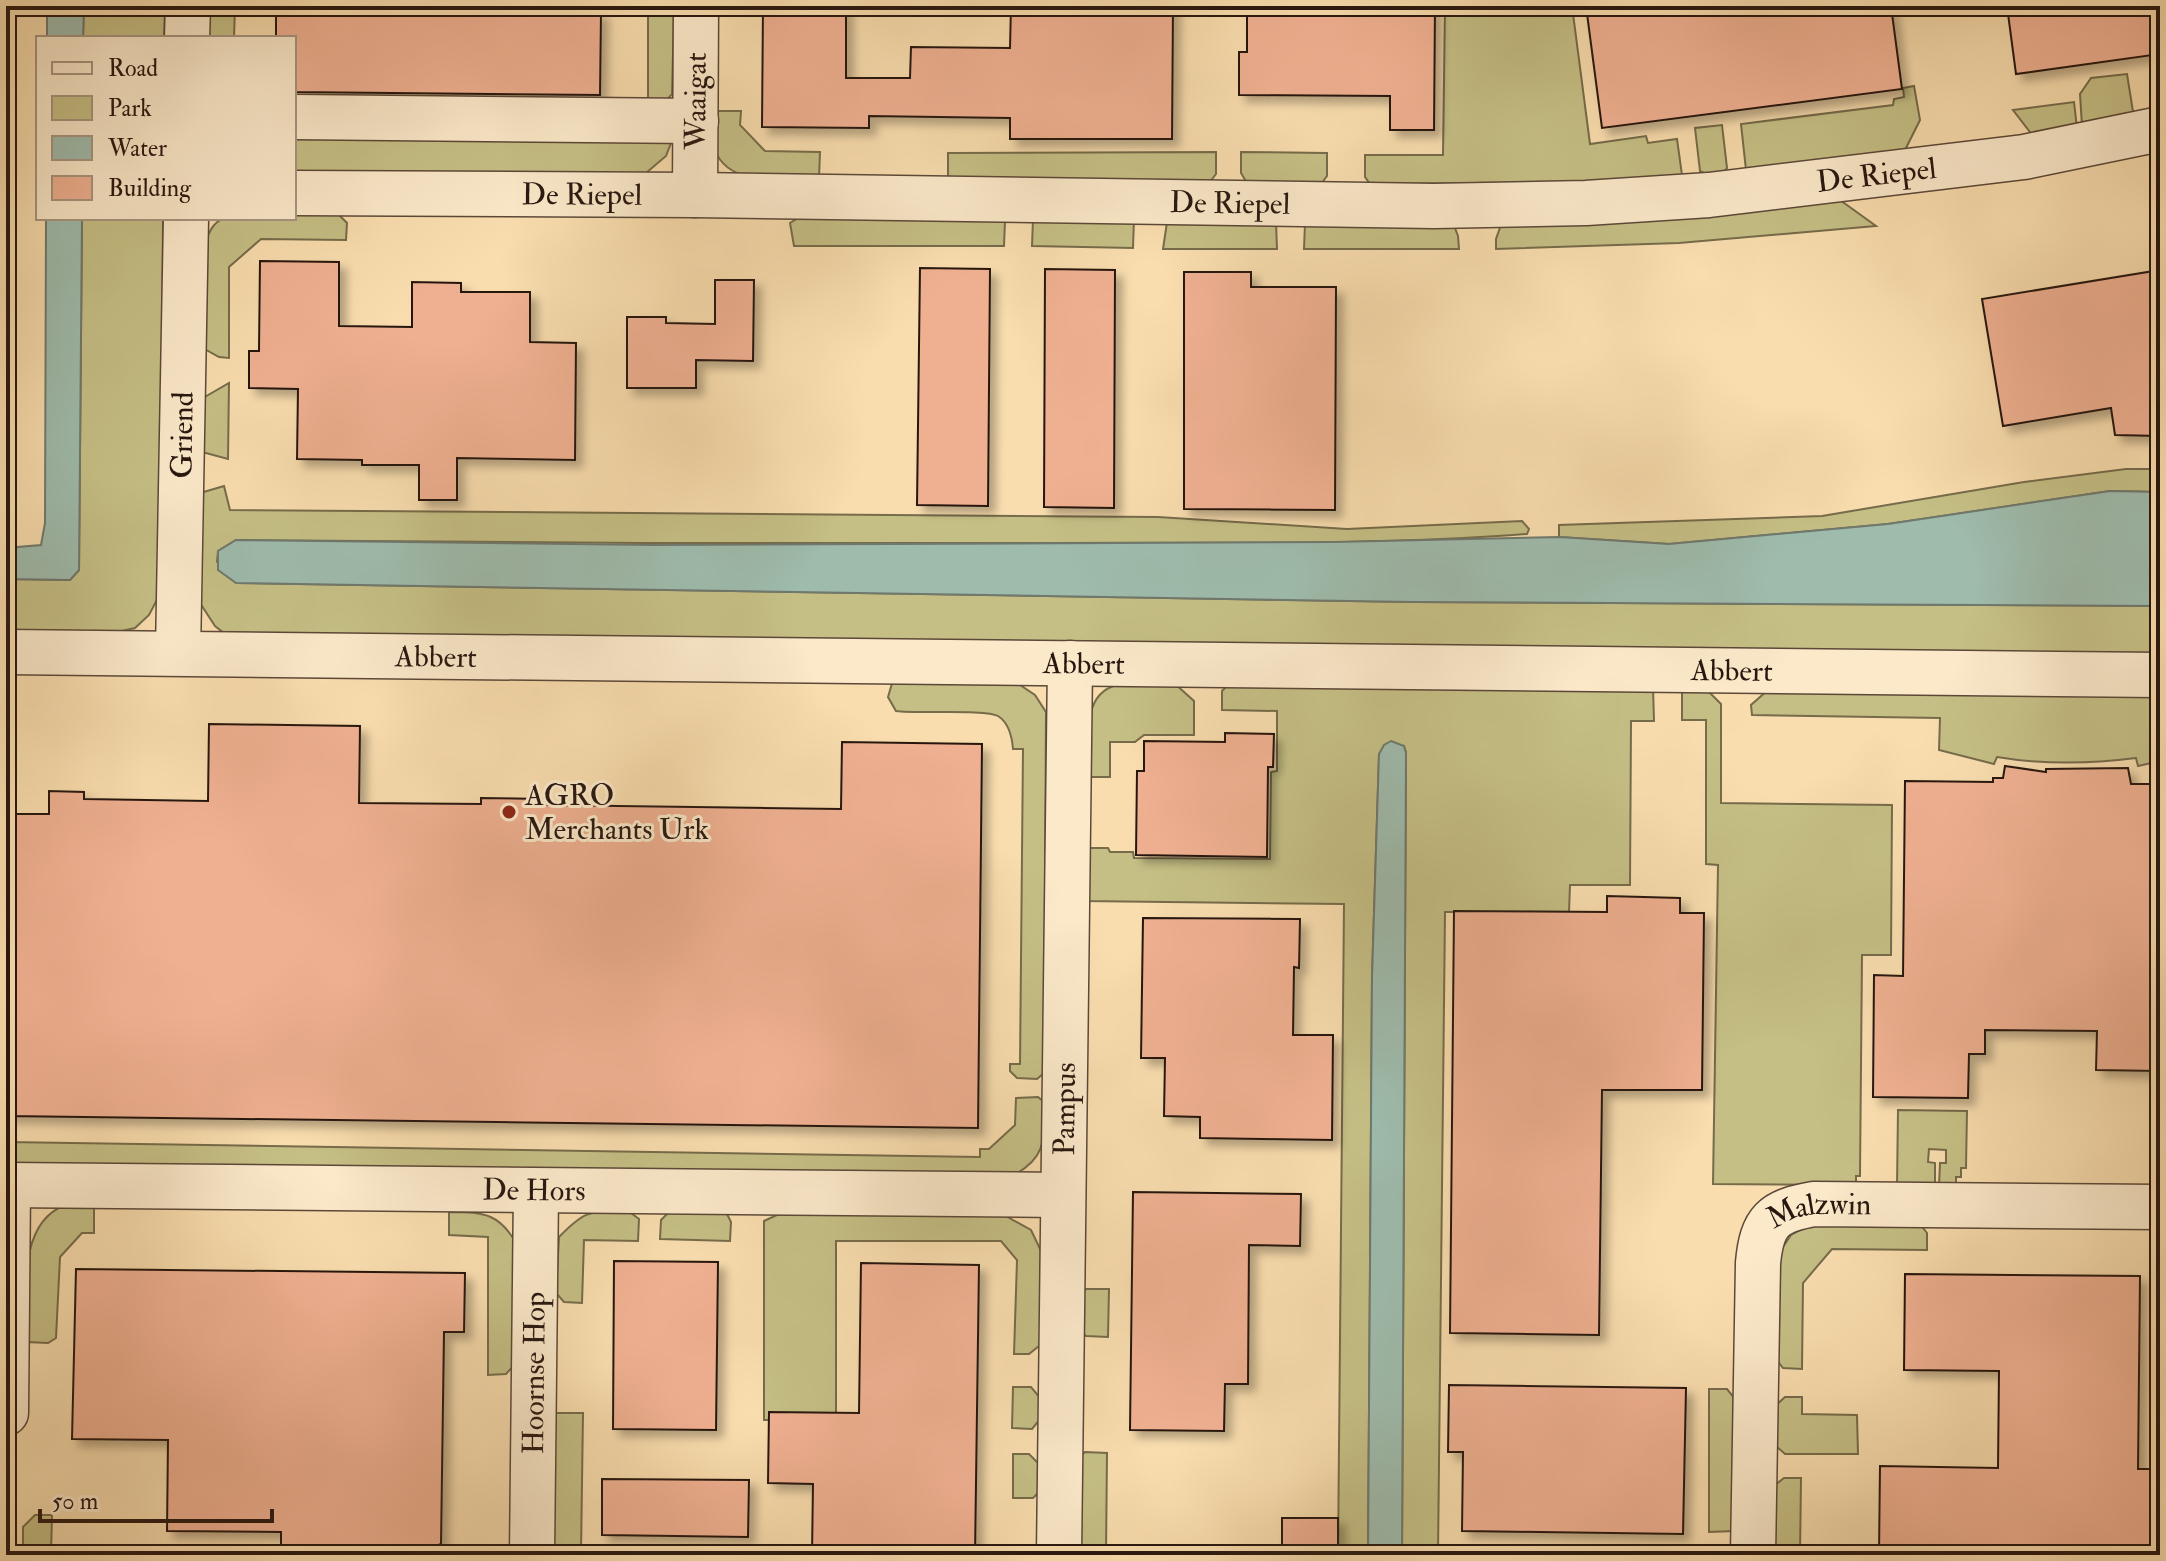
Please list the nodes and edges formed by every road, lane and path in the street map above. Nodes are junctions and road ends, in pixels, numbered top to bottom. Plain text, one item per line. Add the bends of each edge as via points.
1 (188, 6) edge
2 (696, 6) edge
3 (187, 36) edge
4 (296, 117) edge
5 (696, 121) junction
6 (2160, 129) edge
7 (296, 193) edge
8 (695, 195) junction
9 (186, 220) edge
10 (6, 652) edge
11 (178, 653) junction
12 (1070, 663) junction
13 (2160, 675) edge
14 (7, 1185) edge
15 (536, 1191) junction
16 (1063, 1195) junction
17 (2160, 1207) edge
18 (6, 1413) edge
19 (532, 1555) edge
20 (1059, 1555) edge
21 (1753, 1555) edge

1 - 3 street
2 - 5 street, Waaigat
4 - 5 street
5 - 8 street, Waaigat
6 - 8 street, De Riepel via 2024,157 1709,195 1586,203 1434,206
7 - 8 street, De Riepel
9 - 11 street, Griend
10 - 11 street, Abbert
11 - 12 street, Abbert
12 - 13 street, Abbert
12 - 16 street, Pampus
14 - 15 street, De Hors
14 - 18 street
15 - 16 street, De Hors
15 - 19 street, Hoornse Hop
16 - 20 street, Pampus
17 - 21 street, Malzwin via 1814,1204 1787,1209 1773,1219 1761,1238 1758,1263

